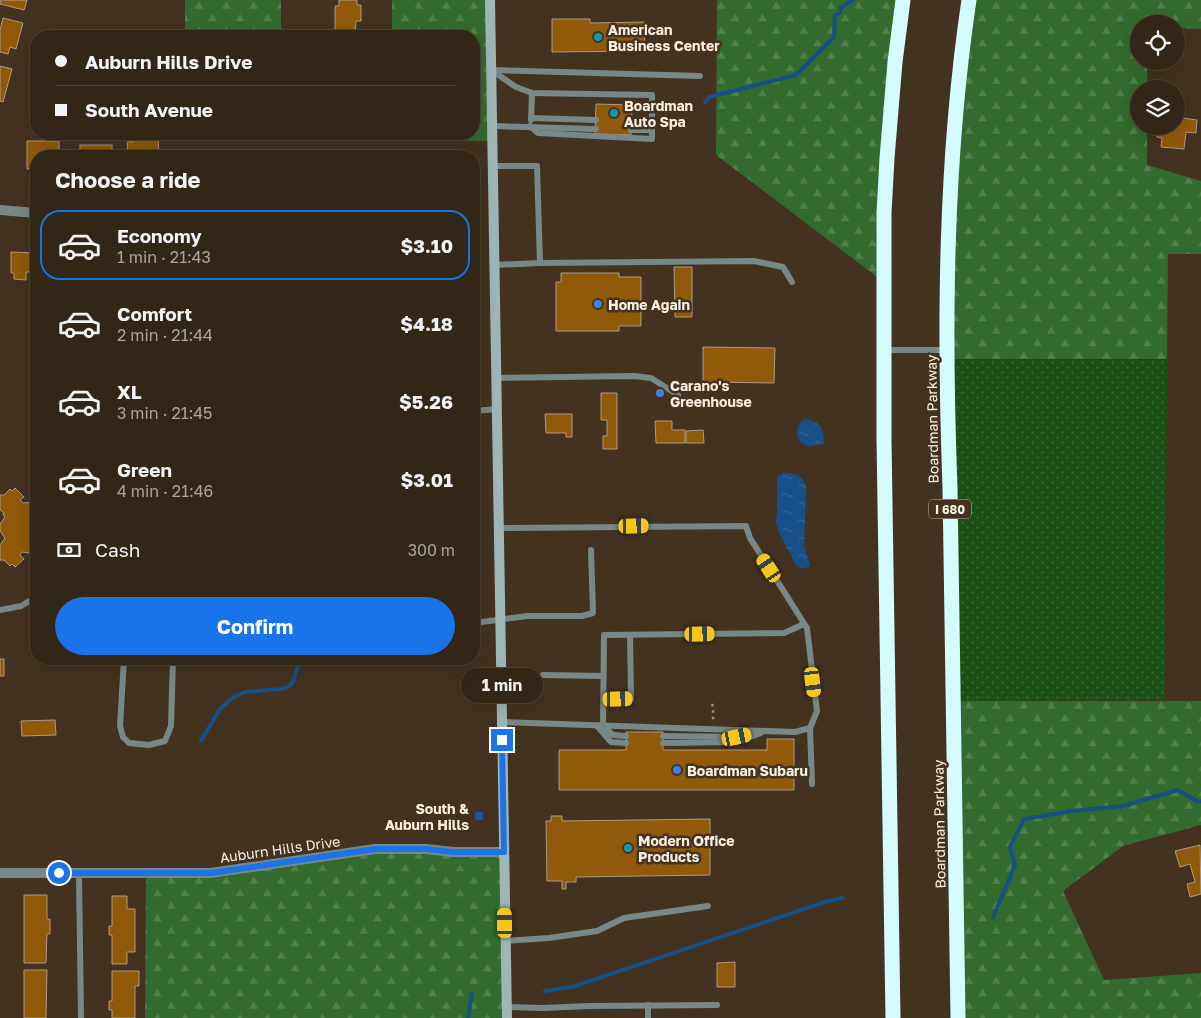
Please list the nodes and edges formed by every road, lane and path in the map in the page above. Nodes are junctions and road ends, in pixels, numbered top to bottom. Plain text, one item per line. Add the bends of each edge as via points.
1 (490, 0) edge
2 (903, 0) edge
3 (968, 0) edge
4 (491, 70) junction
5 (700, 76) dead end
6 (532, 93) junction
7 (531, 118) junction
8 (596, 120) dead end
9 (631, 121) dead end
10 (652, 121) junction
11 (492, 126) junction
12 (530, 126) junction
13 (596, 129) dead end
14 (631, 130) dead end
15 (652, 130) junction
16 (492, 166) junction
17 (0, 210) edge
18 (30, 212) edge
19 (540, 263) junction
20 (494, 265) junction
21 (792, 282) dead end
22 (884, 350) junction
23 (947, 350) junction
24 (496, 378) junction
25 (678, 395) dead end
26 (497, 409) junction
27 (480, 410) edge
28 (499, 528) junction
29 (591, 550) dead end
30 (30, 600) edge
31 (0, 610) edge
32 (500, 620) junction
33 (480, 622) edge
34 (804, 624) junction
35 (630, 635) junction
36 (124, 665) edge
37 (174, 665) edge
38 (543, 675) dead end
39 (603, 676) junction
40 (603, 699) junction
41 (712, 704) dead end
42 (713, 713) dead end
43 (502, 722) junction
44 (600, 726) junction
45 (810, 728) junction
46 (764, 731) junction
47 (626, 739) dead end
48 (663, 740) dead end
49 (812, 784) dead end
50 (504, 852) junction
51 (0, 873) edge
52 (79, 873) junction
53 (708, 906) dead end
54 (505, 941) junction
55 (717, 1005) dead end
56 (648, 1006) junction
57 (507, 1013) edge
58 (80, 1018) edge
59 (648, 1018) edge
60 (893, 1018) edge
61 (958, 1018) edge

1 - 4 main road
2 - 22 highway via 884,213
3 - 23 highway, Boardman Parkway / I 680 via 953,142
4 - 5 lane
4 - 6 lane via 516,87
4 - 11 main road
6 - 7 lane
6 - 10 lane via 652,96
7 - 8 lane
7 - 12 lane
9 - 10 lane
10 - 15 lane
11 - 12 lane
11 - 16 main road
12 - 13 lane
12 - 15 lane via 538,133 652,140
14 - 15 lane
16 - 19 lane via 538,166
16 - 20 main road
17 - 18 street
19 - 20 lane
19 - 21 lane via 754,261 783,266
20 - 24 main road
22 - 23 lane
22 - 60 highway
23 - 61 highway, Boardman Parkway / I 680
24 - 25 lane via 634,376 651,378
24 - 26 main road
26 - 27 lane
26 - 28 main road
28 - 32 main road
28 - 34 lane via 746,526 750,538
29 - 32 lane via 593,613
30 - 31 lane
32 - 33 lane
32 - 43 main road
34 - 35 lane via 784,633
34 - 45 lane via 817,711
35 - 39 lane via 604,635
35 - 40 lane via 630,699
36 - 37 lane via 120,726 123,737 129,744 150,745 165,741 171,726
38 - 39 lane
39 - 40 lane
40 - 44 lane
41 - 42 path
43 - 44 lane
43 - 50 main road
44 - 46 lane
44 - 47 lane via 611,742
45 - 46 lane via 795,732
45 - 49 lane
46 - 48 lane via 737,737
50 - 52 street, Auburn Hills Drive via 375,849 211,873
50 - 54 main road
51 - 52 street, Auburn Hills Drive
52 - 58 lane
53 - 54 lane via 624,918 597,930
54 - 57 main road
55 - 56 lane
56 - 57 lane via 542,1008
56 - 59 lane

